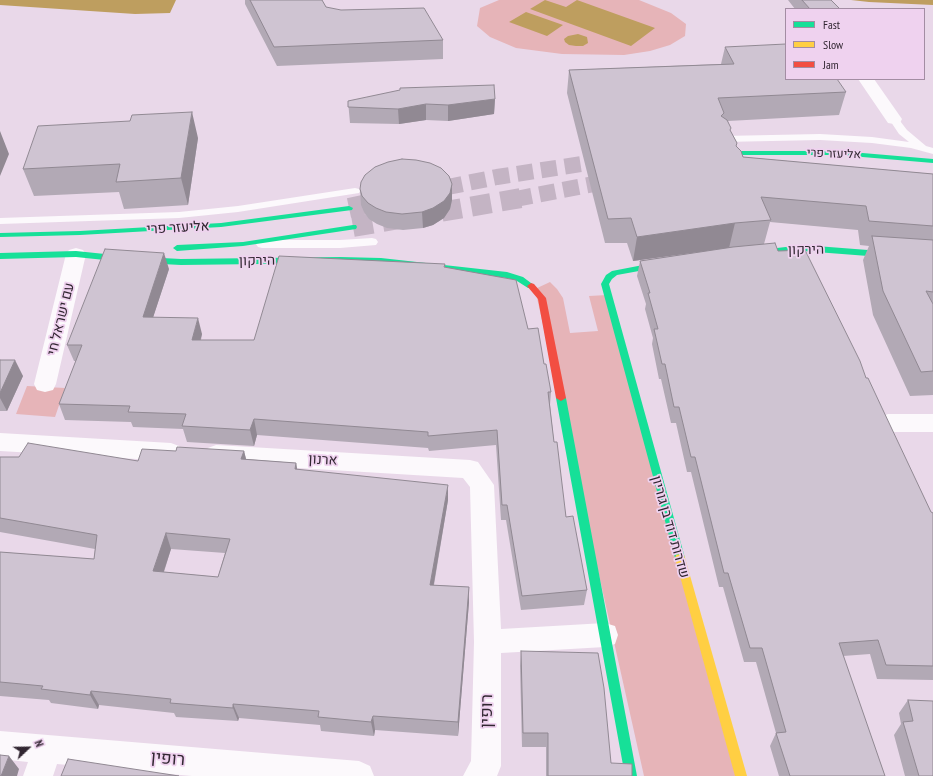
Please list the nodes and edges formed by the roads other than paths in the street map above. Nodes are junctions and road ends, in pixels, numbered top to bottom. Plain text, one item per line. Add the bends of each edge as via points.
1 (867, 80) edge
2 (894, 119) joint
3 (723, 139) edge
4 (928, 149) edge
5 (734, 152) edge
6 (933, 161) edge
7 (355, 191) dead end
8 (349, 208) tunnel mouth
9 (0, 221) edge
10 (15, 221) junction
11 (353, 227) tunnel mouth
12 (3, 235) edge
13 (372, 242) dead end
14 (243, 244) junction
15 (171, 248) dead end
16 (803, 248) junction
17 (140, 250) edge
18 (76, 254) junction
19 (742, 254) edge
20 (0, 256) edge
21 (933, 258) edge
22 (679, 262) edge
23 (813, 269) edge
24 (45, 384) dead end
25 (878, 402) edge
26 (888, 423) junction
27 (933, 423) edge
28 (0, 442) edge
29 (898, 444) edge
30 (605, 635) junction
31 (488, 642) junction
32 (0, 745) edge
33 (47, 749) junction
34 (38, 776) edge
35 (359, 776) edge
36 (478, 776) edge
37 (631, 776) edge
38 (741, 776) edge

1 - 2 street
2 - 4 lane via 903,132
3 - 4 lane via 820,137 872,140
5 - 6 street, אליעזר פרי via 839,154
7 - 10 lane via 238,209 179,215
8 - 12 street, אליעזר פרי via 221,225
9 - 10 lane
10 - 12 lane
11 - 14 street, אליעזר פרי
13 - 14 lane
14 - 15 street, אליעזר פרי
16 - 19 street, הירקון
16 - 21 street, הירקון
16 - 23 street
17 - 18 street, אליעזר פרי
18 - 20 street, הירקון
18 - 24 street, עם ישראל חי via 57,307
18 - 30 street, הירקון via 181,262 381,261 507,275 520,279 535,289 542,298
22 - 38 street, שדרות דוד בן גוריון via 625,270 609,277 605,284
25 - 26 street
26 - 27 street
26 - 29 street
28 - 31 street, ארנון via 470,469 482,484
30 - 31 street
30 - 37 street
31 - 36 street, רופין via 486,766
32 - 33 street, רופין
33 - 34 street
33 - 35 street, רופין

